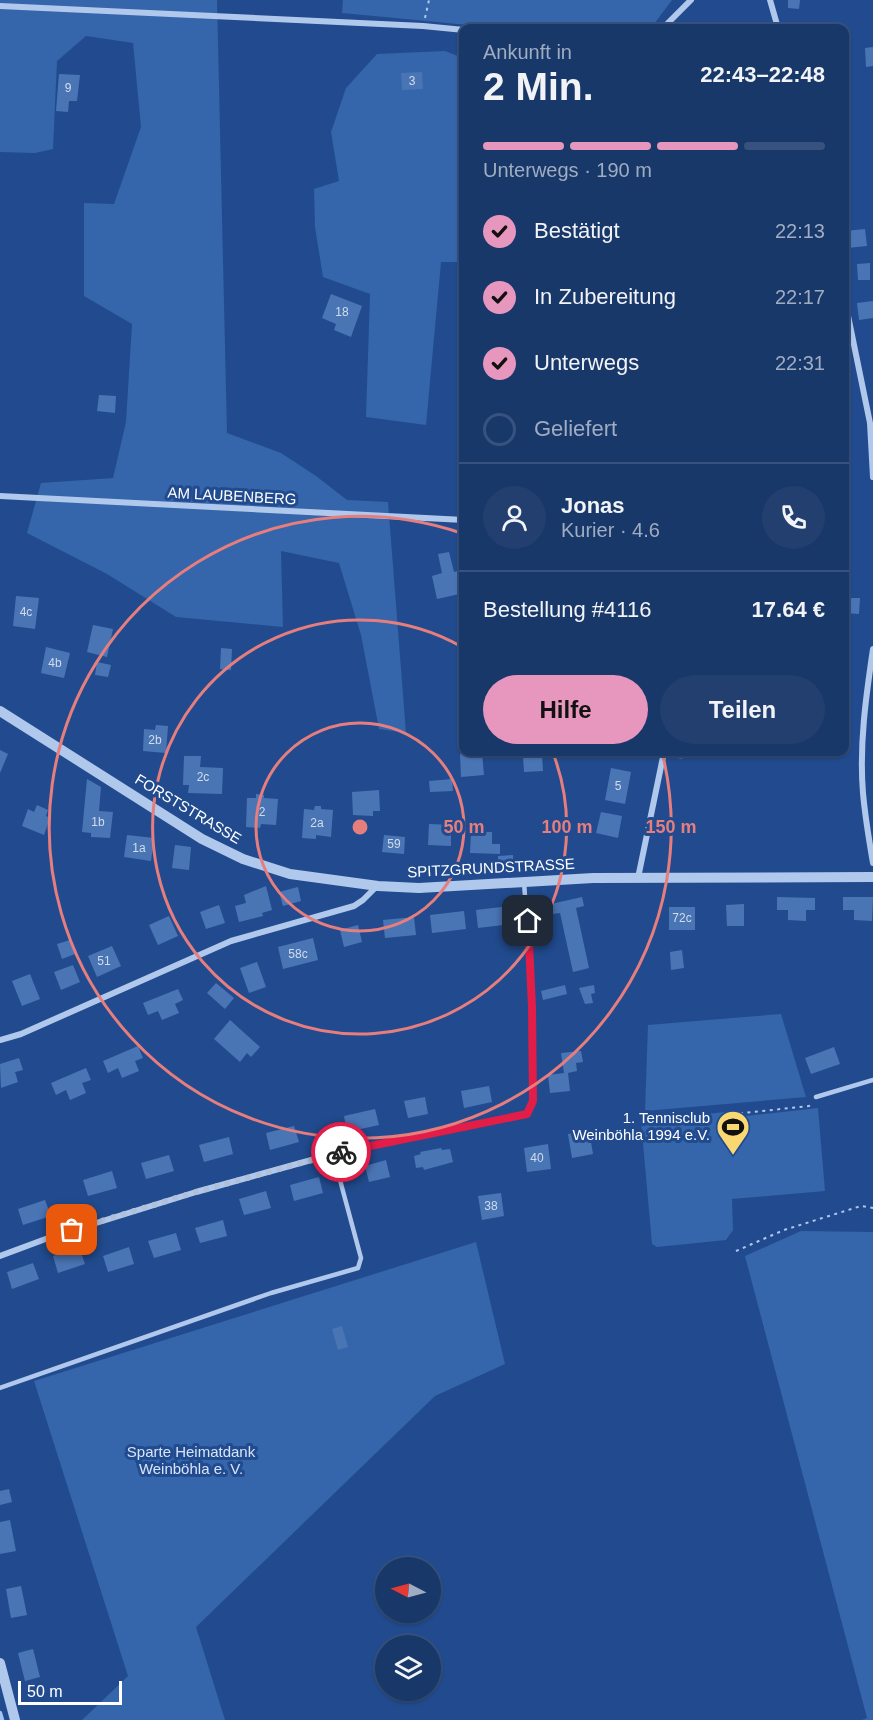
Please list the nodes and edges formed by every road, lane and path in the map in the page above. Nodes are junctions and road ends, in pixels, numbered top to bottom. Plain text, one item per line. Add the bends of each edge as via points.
1 (429, 0) edge
2 (691, 0) edge
3 (770, 0) edge
4 (0, 6) edge
5 (667, 24) edge
6 (777, 24) edge
7 (423, 26) junction
8 (459, 30) edge
9 (849, 320) edge
10 (873, 477) edge
11 (0, 496) edge
12 (459, 519) edge
13 (873, 649) edge
14 (0, 711) edge
15 (663, 756) edge
16 (873, 863) edge
17 (873, 877) edge
18 (638, 878) junction
19 (524, 881) junction
20 (378, 886) junction
21 (0, 1040) edge
22 (873, 1080) edge
23 (816, 1097) joint
24 (527, 1114) joint
25 (725, 1115) dead end
26 (333, 1154) junction
27 (873, 1208) edge
28 (736, 1251) dead end
29 (0, 1256) edge
30 (0, 1388) edge
31 (0, 1663) edge
32 (15, 1720) edge

1 - 7 path
2 - 5 street
3 - 6 street
4 - 7 street
7 - 8 street
9 - 10 street via 870,423
11 - 12 street, AM LAUBENBERG
13 - 16 street via 862,758
14 - 20 street, FORSTSTRASSE via 202,839 243,859 290,874
15 - 18 street
17 - 18 street, SPITZGRUNDSTRASSE
18 - 19 street, SPITZGRUNDSTRASSE
19 - 20 street, SPITZGRUNDSTRASSE via 419,888
19 - 24 lane via 532,1007 533,1101
20 - 21 street via 354,906 231,941
22 - 23 lane
23 - 25 path via 809,1106
24 - 26 street
26 - 29 street via 196,1192
26 - 30 lane via 361,1258 358,1268 271,1293
27 - 28 path via 861,1206 784,1230
31 - 32 street

